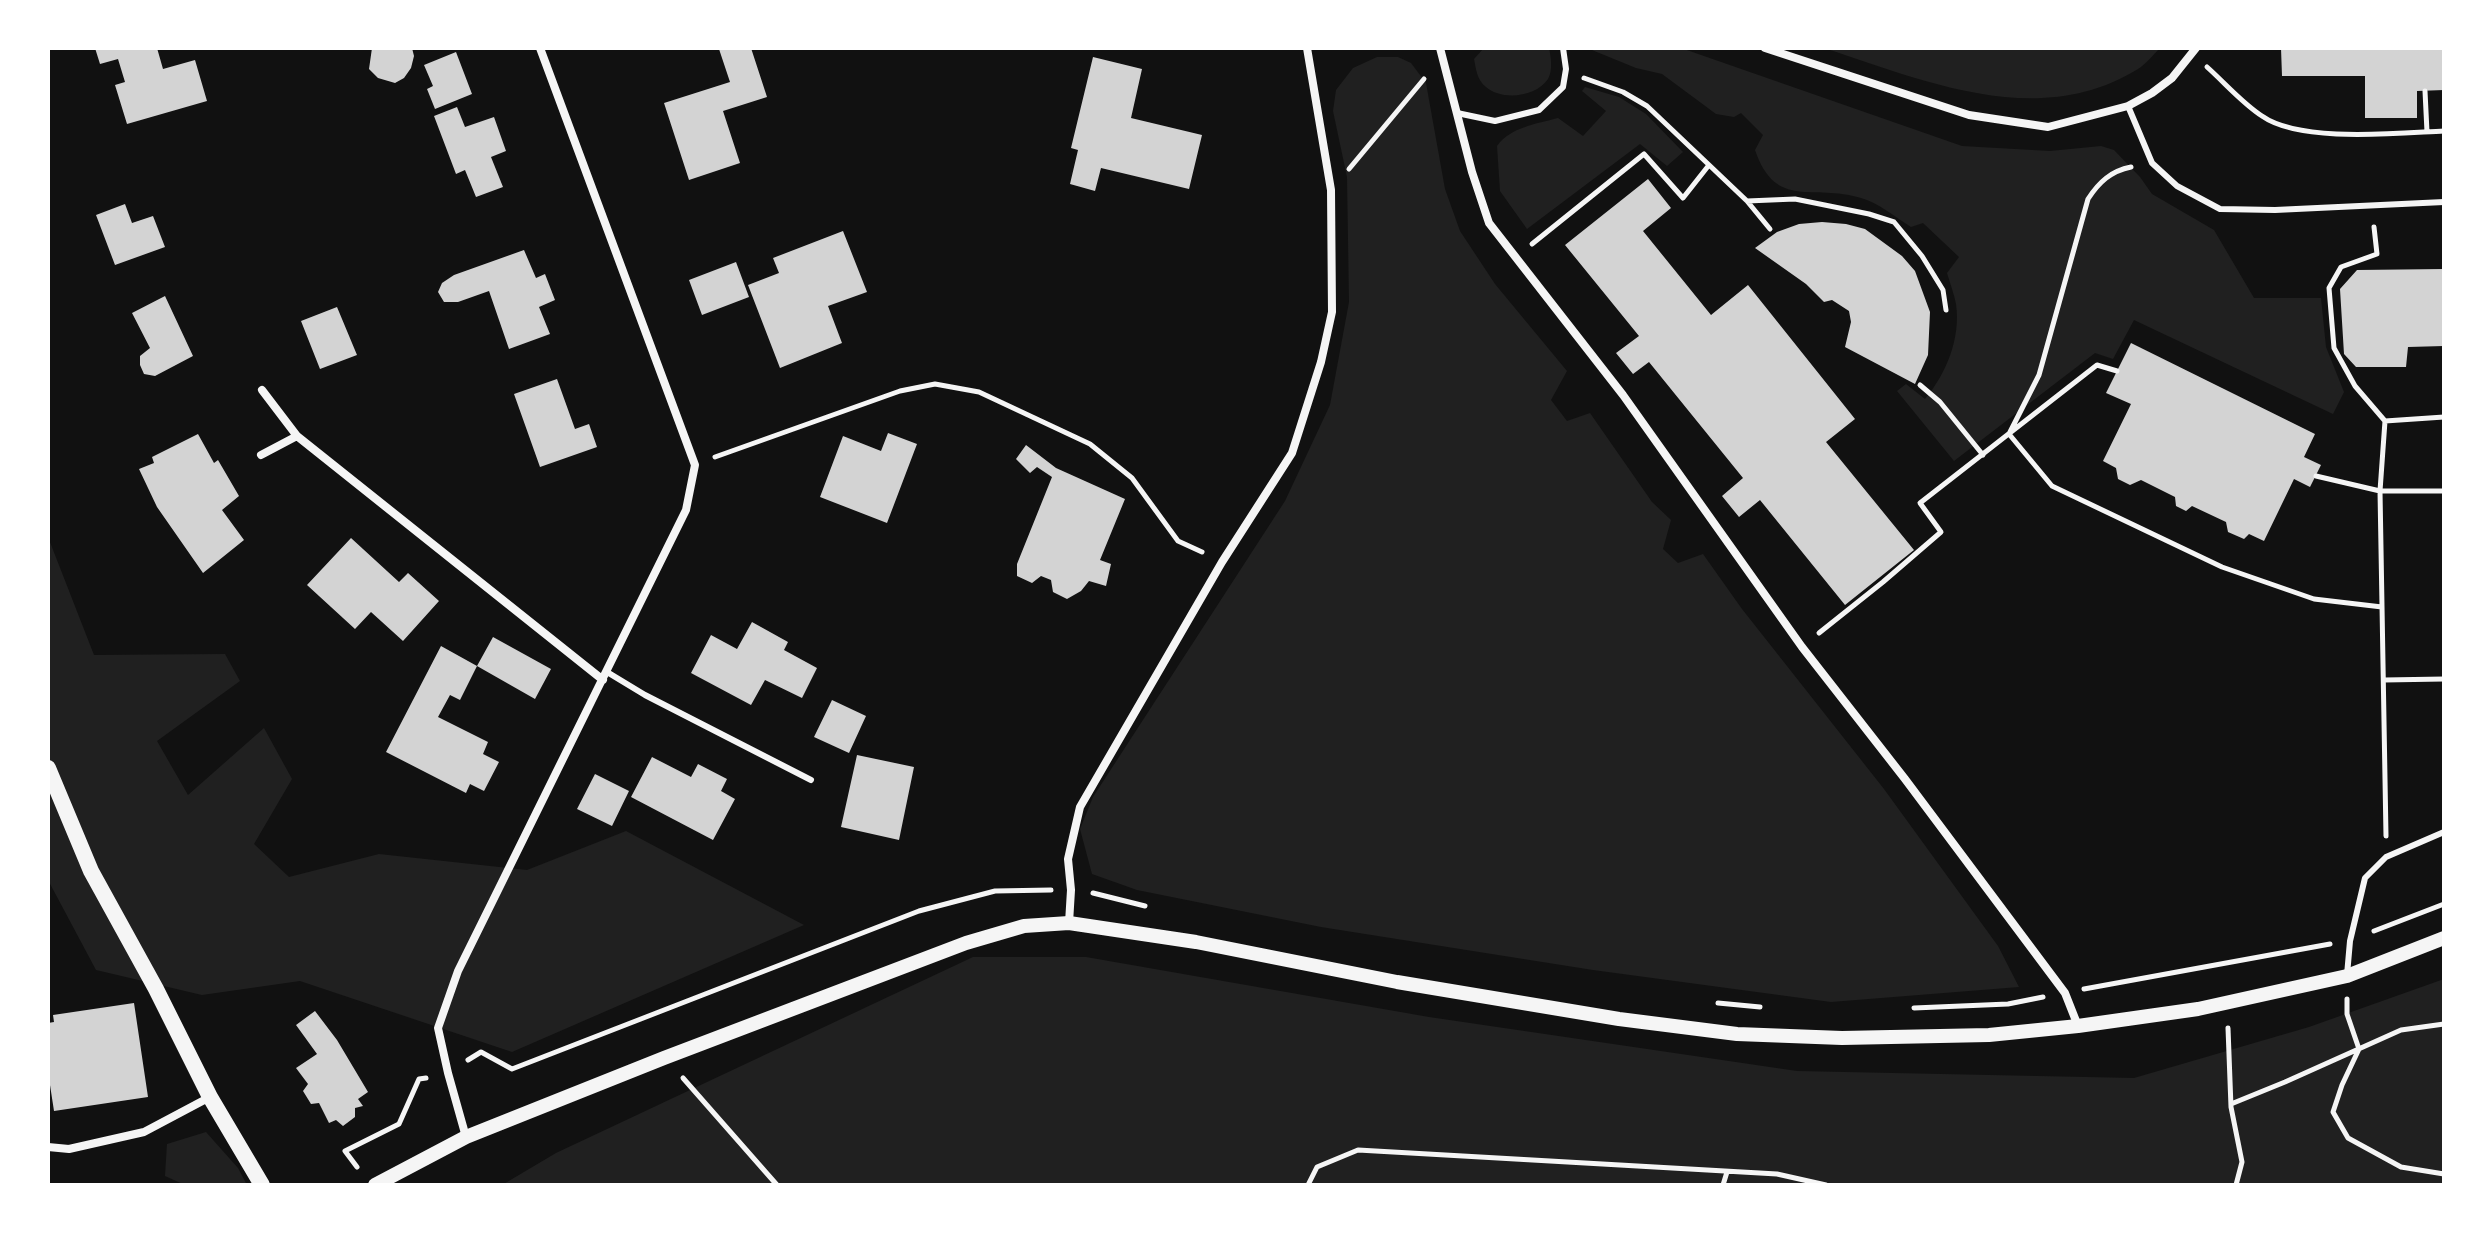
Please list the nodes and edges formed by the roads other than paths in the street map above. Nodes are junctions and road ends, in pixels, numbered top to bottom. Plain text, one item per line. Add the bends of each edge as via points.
1 (540, 48) edge
2 (1307, 48) edge
3 (1563, 48) edge
4 (1765, 48) edge
5 (2194, 51) edge
6 (1442, 52) edge
7 (2128, 106) junction
8 (1457, 113) junction
9 (2444, 202) edge
10 (262, 390) dead end
11 (297, 436) junction
12 (261, 455) dead end
13 (605, 676) junction
14 (48, 768) edge
15 (811, 780) dead end
16 (2444, 832) edge
17 (1069, 923) junction
18 (2444, 938) edge
19 (2347, 976) junction
20 (2078, 1026) junction
21 (210, 1097) junction
22 (466, 1137) junction
23 (48, 1147) edge
24 (262, 1185) edge
25 (375, 1185) edge

1 - 13 street via 695,465 686,510
2 - 17 street via 1331,190 1332,312 1321,362 1292,453 1222,562 1080,807 1068,859
3 - 8 lane via 1563,87 1539,110 1495,121
4 - 7 street via 1922,101 2007,123 2048,127
5 - 7 street via 2172,78
6 - 8 street
7 - 9 lane via 2152,163 2177,186 2220,209
8 - 20 street via 1489,223 1623,395 1802,647 2065,993
10 - 11 street
11 - 12 street
11 - 13 street
13 - 15 lane
13 - 22 street via 458,971 438,1028
14 - 21 main road via 91,871
16 - 19 lane via 2386,857 2365,878
17 - 20 street via 1619,1019 1737,1034 1989,1035
17 - 22 street via 995,933
18 - 19 street
19 - 20 street via 2198,1009
21 - 23 street via 144,1132 69,1149
21 - 24 main road
22 - 25 street

